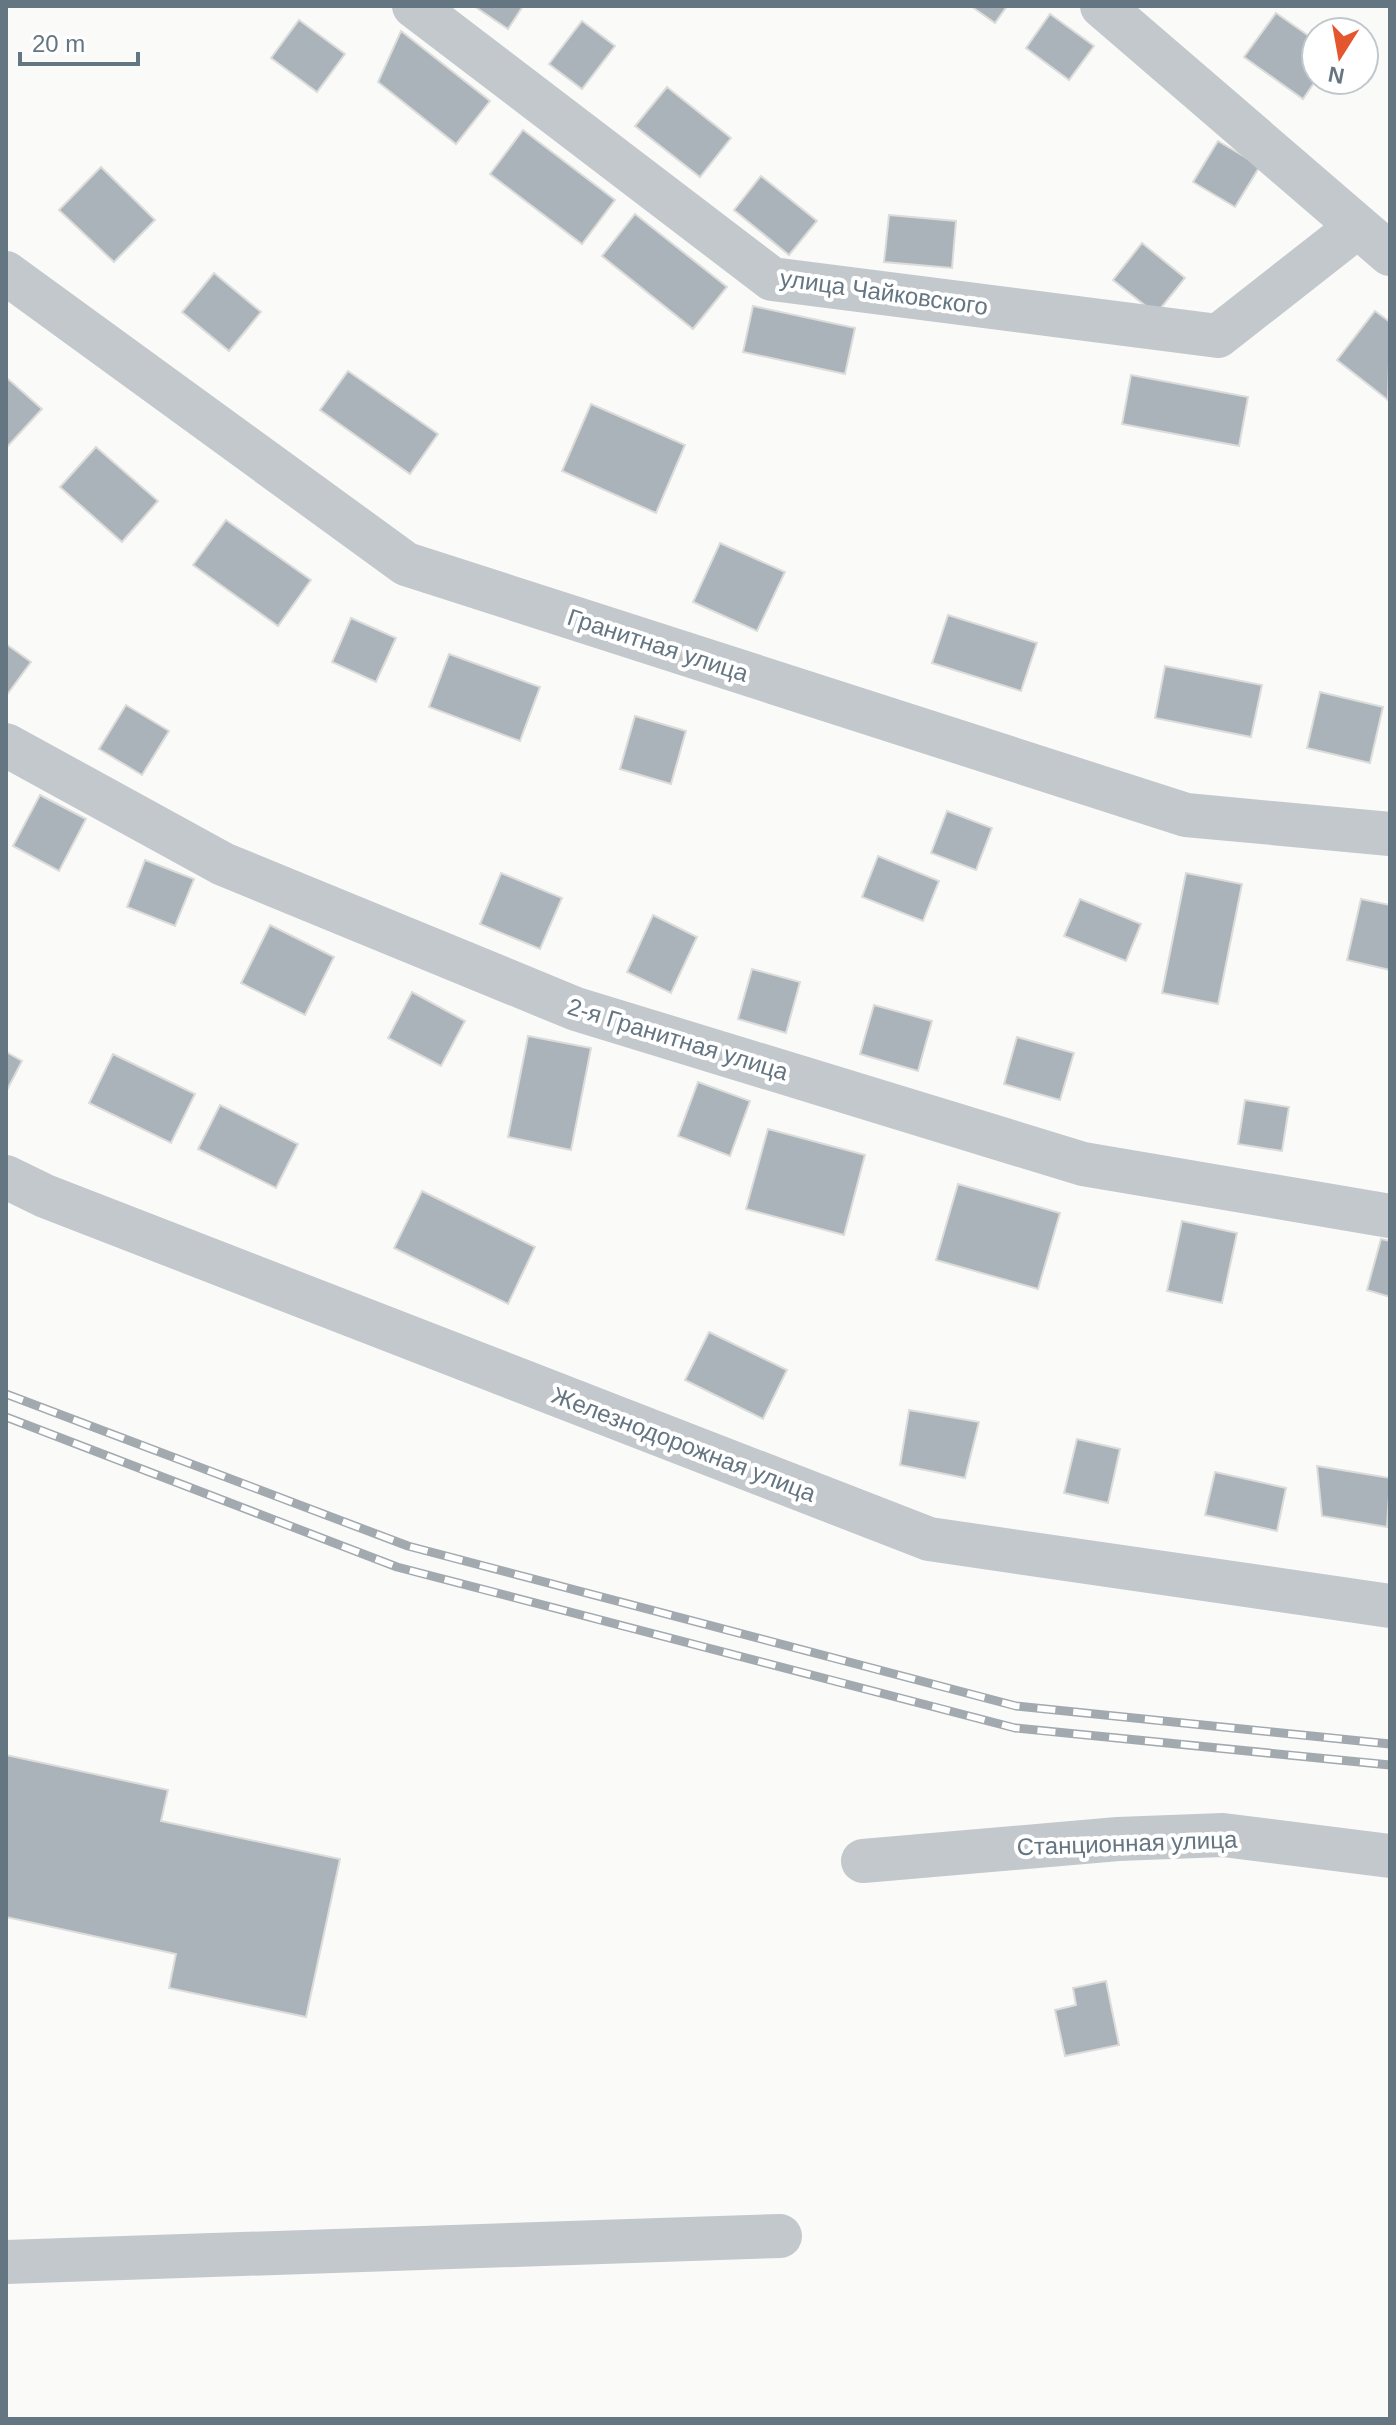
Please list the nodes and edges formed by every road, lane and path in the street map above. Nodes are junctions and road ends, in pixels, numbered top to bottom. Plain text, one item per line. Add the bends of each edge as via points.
1 (414, 6) edge
2 (1102, 6) edge
3 (1357, 227) junction
4 (1390, 254) edge
5 (6, 273) edge
6 (6, 745) edge
7 (1390, 834) edge
8 (6, 1177) edge
9 (1390, 1216) edge
10 (1390, 1606) edge
11 (1390, 1856) edge
12 (863, 1861) dead end
13 (780, 2236) dead end
14 (6, 2262) edge

1 - 3 street, улица Чайковского via 772,279 1218,336
2 - 3 street
3 - 4 street
5 - 7 street, Гранитная улица via 406,564 1186,815
6 - 9 street, 2-я Гранитная улица via 223,864 576,1009 1083,1164
8 - 10 street, Железнодорожная улица via 929,1539
11 - 12 street, Станционная улица via 1223,1835
13 - 14 street

